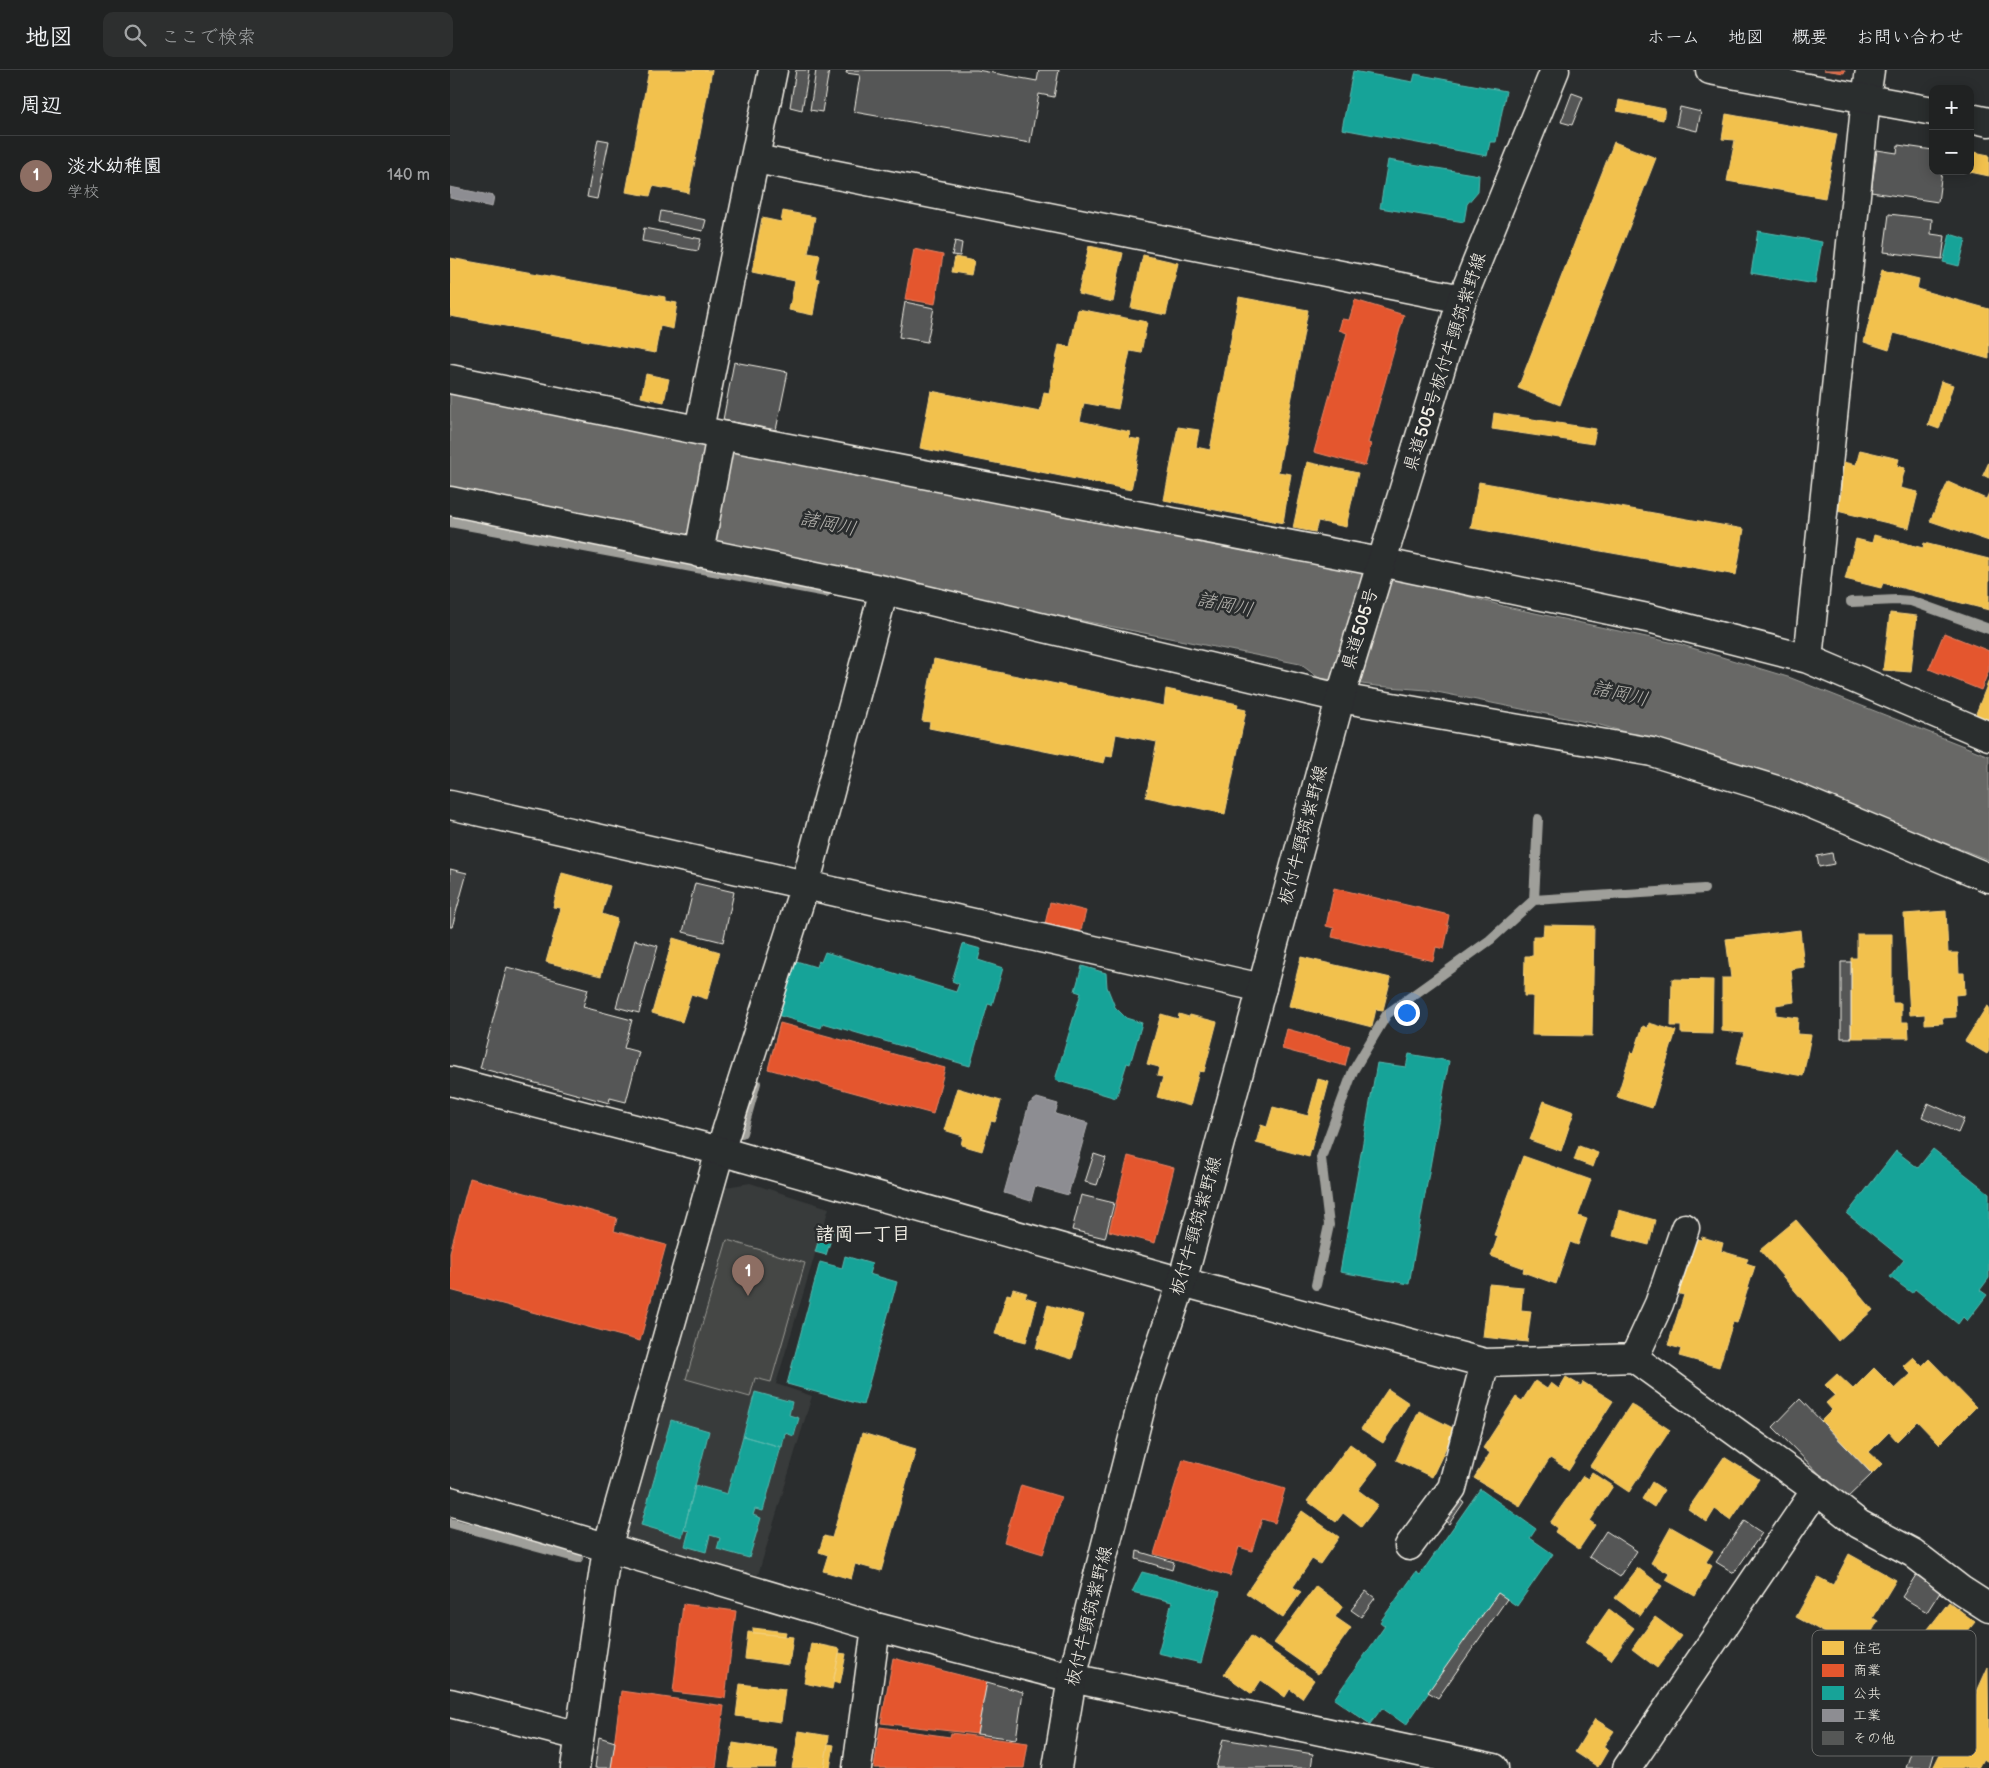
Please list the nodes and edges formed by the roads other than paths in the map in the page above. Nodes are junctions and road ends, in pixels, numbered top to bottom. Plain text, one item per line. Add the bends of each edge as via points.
1 (773, 70) edge
2 (1555, 70) edge
3 (1710, 70) edge
4 (1870, 70) edge
5 (1866, 98) junction
6 (1929, 110) edge
7 (1974, 119) edge
8 (1989, 122) edge
9 (756, 159) junction
10 (1462, 299) junction
11 (450, 379) edge
12 (710, 432) junction
13 (450, 501) edge
14 (699, 553) junction
15 (1379, 567) junction
16 (884, 590) junction
17 (1808, 659) junction
18 (1342, 692) junction
19 (1989, 736) edge
20 (450, 806) edge
21 (1989, 878) edge
22 (805, 885) junction
23 (1262, 988) junction
24 (450, 1081) edge
25 (720, 1151) junction
26 (1685, 1228) dead end
27 (1182, 1282) junction
28 (1634, 1358) junction
29 (1485, 1363) junction
30 (1816, 1490) junction
31 (450, 1501) edge
32 (1409, 1546) dead end
33 (607, 1548) junction
34 (1989, 1608) edge
35 (876, 1627) junction
36 (1072, 1678) junction
37 (450, 1703) edge
38 (579, 1736) junction
39 (575, 1768) edge
40 (856, 1768) edge
41 (1057, 1768) edge
42 (1494, 1768) edge
43 (1627, 1768) edge

1 - 9 street
2 - 10 street, 県道505号板付牛頸筑紫野線
3 - 5 street
4 - 5 street
5 - 6 street
5 - 17 street
7 - 8 street
9 - 10 street
9 - 12 street
10 - 15 street, 県道505号板付牛頸筑紫野線
11 - 12 street
12 - 14 street
12 - 15 street
13 - 14 street
14 - 16 street
15 - 17 street via 1652,619
15 - 18 street, 県道505号
16 - 18 street
16 - 22 street
17 - 19 street
18 - 21 street via 1652,752 1783,792
18 - 23 street, 板付牛頸筑紫野線
20 - 22 street
22 - 23 street
22 - 25 street
23 - 27 street, 板付牛頸筑紫野線
24 - 25 street
25 - 27 street
25 - 33 street
26 - 28 street via 1659,1304
27 - 29 street
27 - 36 street, 板付牛頸筑紫野線 via 1144,1391
28 - 29 street
28 - 30 street
29 - 32 street via 1452,1488
30 - 34 street via 1859,1524 1913,1553
30 - 43 street
31 - 33 street
33 - 35 street
33 - 38 street
35 - 36 street
35 - 40 street
36 - 41 street, 板付牛頸筑紫野線
36 - 42 street
37 - 38 street
38 - 39 street

